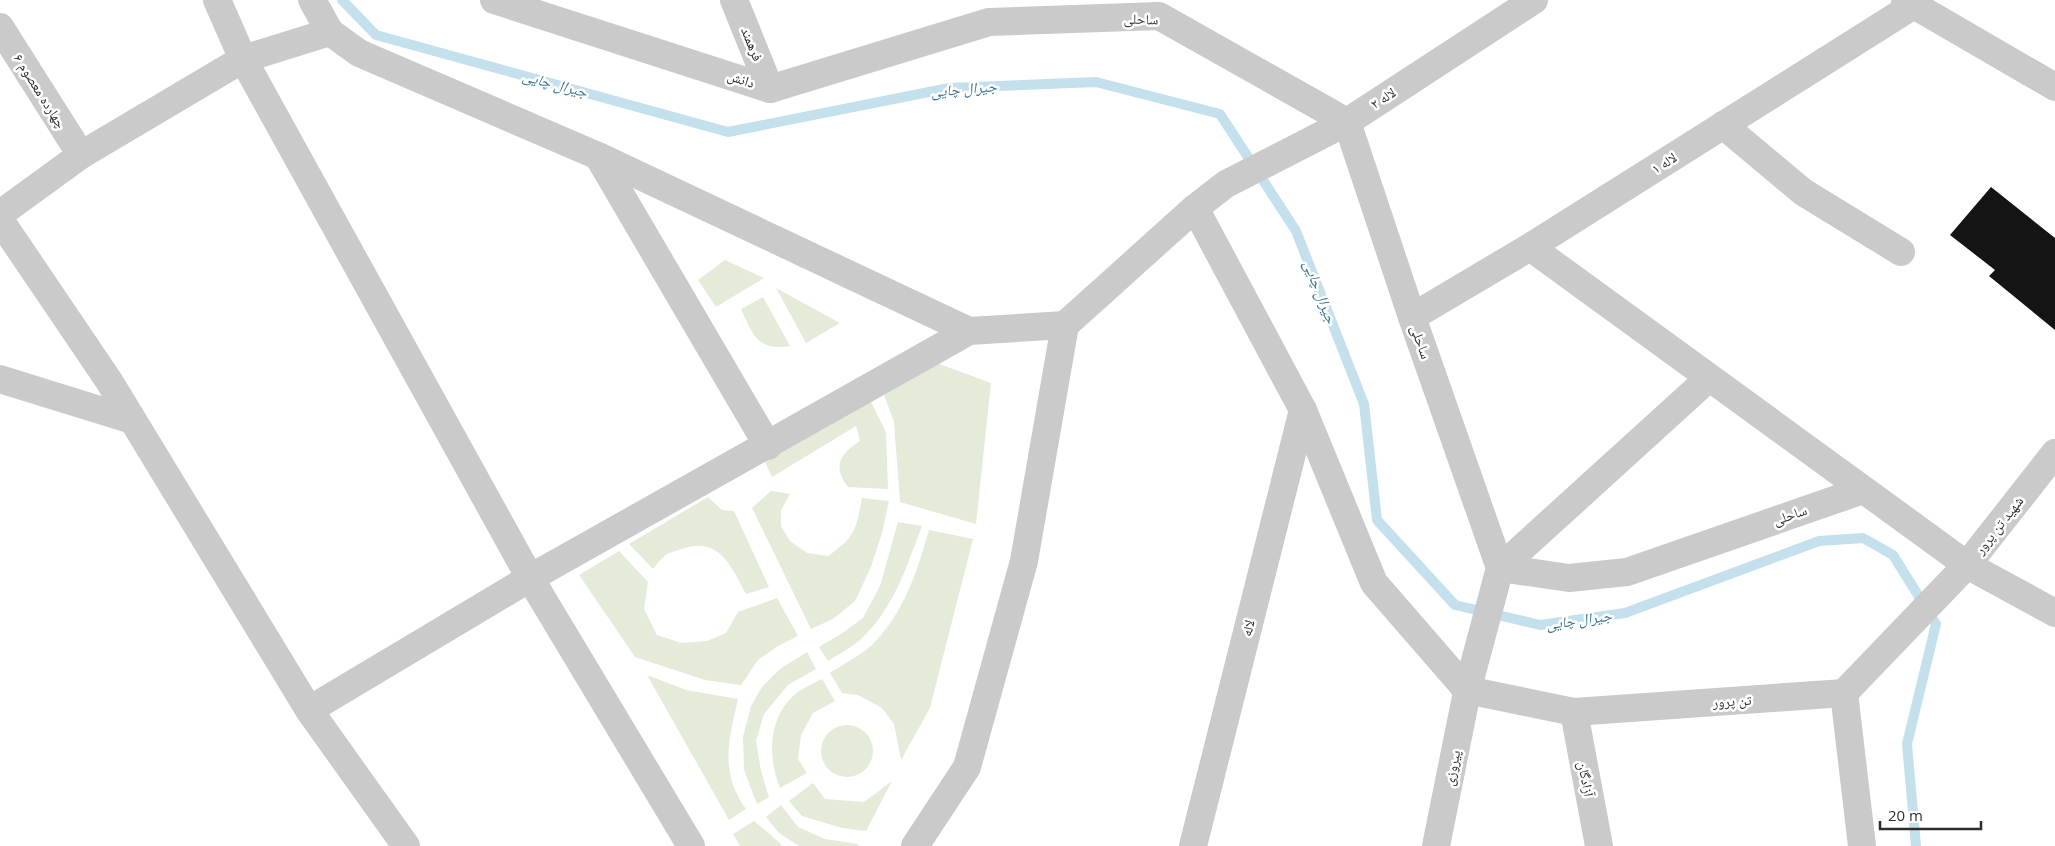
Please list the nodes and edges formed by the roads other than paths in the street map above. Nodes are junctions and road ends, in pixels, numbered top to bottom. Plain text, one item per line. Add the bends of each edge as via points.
1 (217, 0) edge
2 (312, 0) edge
3 (494, 0) edge
4 (734, 0) edge
5 (1534, 0) edge
6 (1909, 3) edge
7 (1167, 8) edge
8 (985, 11) edge
9 (0, 27) edge
10 (330, 32) junction
11 (243, 59) junction
12 (2055, 88) edge
13 (770, 89) junction
14 (1346, 122) junction
15 (1723, 125) junction
16 (81, 154) junction
17 (598, 156) junction
18 (1195, 208) junction
19 (0, 214) edge
20 (0, 220) edge
21 (1530, 247) junction
22 (1901, 252) dead end
23 (1412, 317) junction
24 (1065, 325) junction
25 (970, 331) junction
26 (1709, 378) junction
27 (0, 379) edge
28 (1303, 410) junction
29 (132, 420) junction
30 (768, 446) junction
31 (2055, 453) edge
32 (1863, 490) junction
33 (1967, 565) junction
34 (1500, 570) junction
35 (530, 578) junction
36 (2055, 613) edge
37 (1468, 689) junction
38 (1844, 693) junction
39 (309, 710) junction
40 (1574, 712) junction
41 (406, 846) edge
42 (690, 846) edge
43 (915, 846) edge
44 (1193, 846) edge
45 (1436, 846) edge
46 (1599, 846) edge
47 (1862, 846) edge

1 - 11 street
2 - 10 street
3 - 13 street, دانش
4 - 13 street, فرهمند
5 - 14 street, لاله ۲
6 - 12 street
6 - 15 street, لاله ۱
7 - 8 street, ساحلی
7 - 14 street, ساحلی
8 - 13 street, دانش
9 - 16 street, چهارده معصوم ۶
10 - 11 street
10 - 17 street via 359,53
11 - 16 street
11 - 35 street
14 - 18 street, لاله ۲ via 1226,184
14 - 23 street, ساحلی
15 - 21 street, لاله ۱
15 - 22 street via 1803,192
16 - 19 street
17 - 25 street
17 - 30 street
18 - 24 street, لاله ۲
18 - 28 street
20 - 29 street
21 - 23 street, لاله ۱
21 - 26 street
23 - 34 street, ساحلی
24 - 25 street
24 - 43 street via 1024,561 968,767
25 - 30 street
26 - 32 street
26 - 34 street
27 - 29 street
28 - 37 street via 1374,584
28 - 44 street, لاله
29 - 39 street
30 - 35 street
31 - 33 street, شهید تن پرور
32 - 33 street
32 - 34 street, ساحلی via 1626,572 1569,578
33 - 36 street, شهید تن پرور
33 - 38 street
34 - 37 street, پیروزی
35 - 39 street
35 - 42 street
37 - 40 street, تن پرور
37 - 45 street, پیروزی
38 - 40 street, تن پرور
38 - 47 street
39 - 41 street
40 - 46 street, آزادگان

